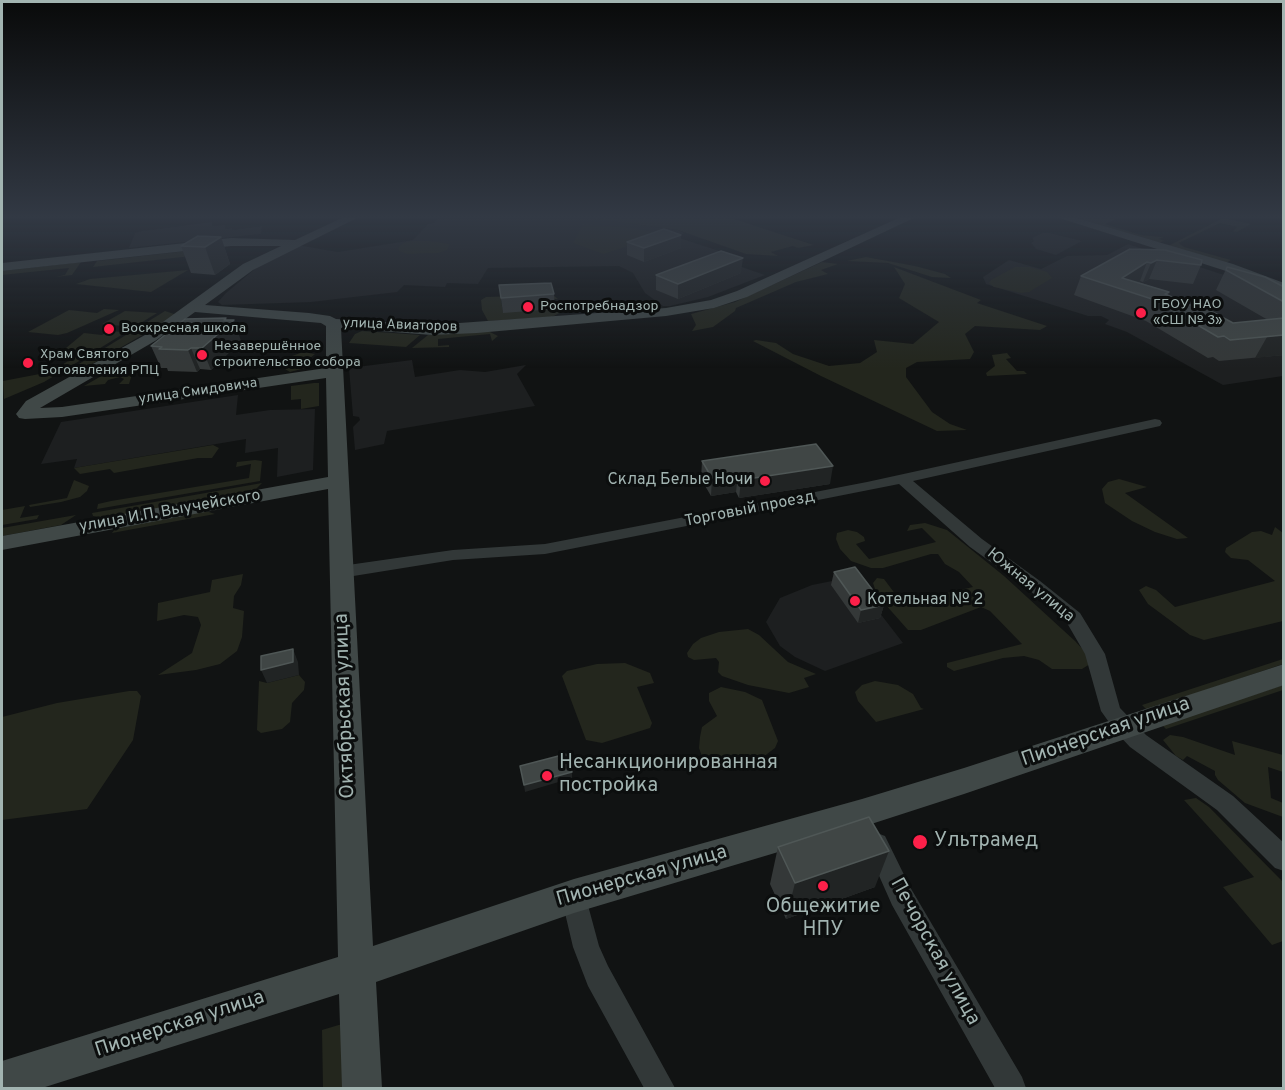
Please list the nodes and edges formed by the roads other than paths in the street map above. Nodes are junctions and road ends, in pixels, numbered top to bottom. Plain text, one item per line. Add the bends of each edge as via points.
1 (248, 267) edge
2 (801, 267) edge
3 (1227, 267) edge
4 (1284, 288) edge
5 (194, 308) junction
6 (333, 324) junction
7 (334, 372) junction
8 (1155, 423) dead end
9 (902, 479) junction
10 (338, 481) junction
11 (2, 543) edge
12 (341, 572) junction
13 (1284, 674) edge
14 (1124, 726) junction
15 (862, 813) junction
16 (1284, 860) edge
17 (574, 896) junction
18 (356, 970) junction
19 (2, 1081) edge
20 (362, 1089) edge
21 (660, 1089) edge
22 (1011, 1089) edge

1 - 5 main road
2 - 6 main road, улица Авиаторов via 742,294 696,308 666,312 432,330
3 - 4 main road
5 - 6 main road, улица Авиаторов via 318,318
5 - 7 main road, улица Смидовича via 33,405 25,414 62,412
6 - 7 main road, Октябрьская улица
7 - 10 main road, Октябрьская улица
8 - 9 street, Торговый проезд
9 - 12 street, Торговый проезд via 545,549 453,555
9 - 14 street, Южная улица via 976,543 1074,618 1095,654 1111,711
10 - 11 main road, улица И.П. Выучейского
10 - 12 main road, Октябрьская улица
12 - 18 main road, Октябрьская улица
13 - 14 main road, Пионерская улица
14 - 15 main road, Пионерская улица
14 - 16 street, Южная улица via 1138,741 1225,803
15 - 17 main road, Пионерская улица
15 - 22 street, Печорская улица via 901,896
17 - 18 main road, Пионерская улица
17 - 21 street via 584,941 598,976
18 - 19 main road, Пионерская улица
18 - 20 main road, Октябрьская улица

